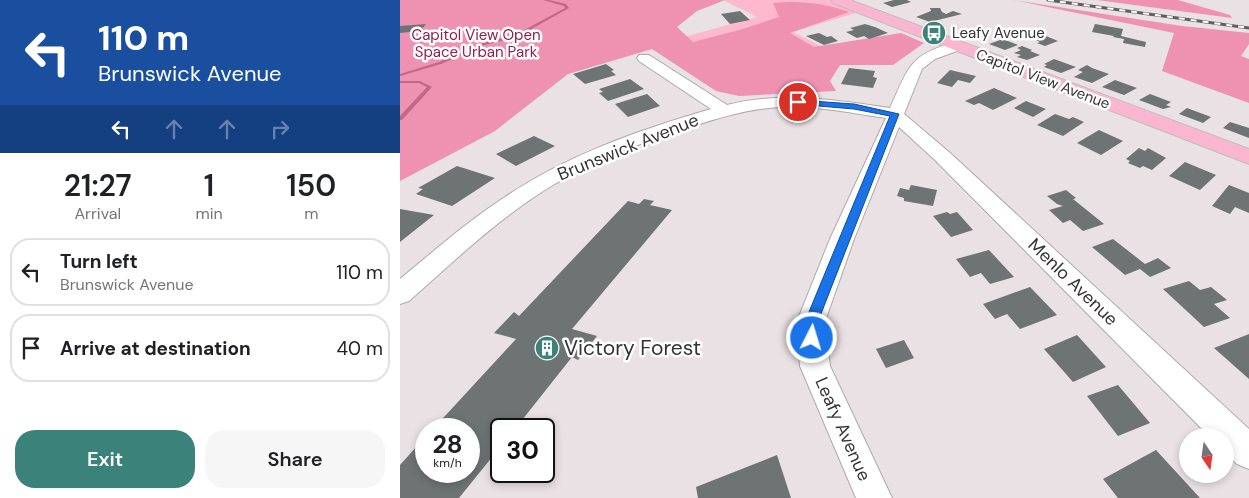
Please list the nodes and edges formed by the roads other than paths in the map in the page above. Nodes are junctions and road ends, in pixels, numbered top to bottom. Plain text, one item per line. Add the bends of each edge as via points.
1 (838, 0) edge
2 (956, 46) junction
3 (644, 58) dead end
4 (724, 110) junction
5 (894, 114) junction
6 (1249, 157) edge
7 (400, 294) edge
8 (1249, 452) edge
9 (874, 498) edge

1 - 2 main road, Capitol View Avenue
2 - 5 street, Leafy Avenue via 930,56 916,67
2 - 6 main road, Capitol View Avenue
3 - 4 street
4 - 5 street, Brunswick Avenue via 767,103 808,102
4 - 7 street, Brunswick Avenue via 658,131 550,178 480,226
5 - 8 street, Menlo Avenue via 942,156
5 - 9 street, Leafy Avenue via 810,324 815,366

